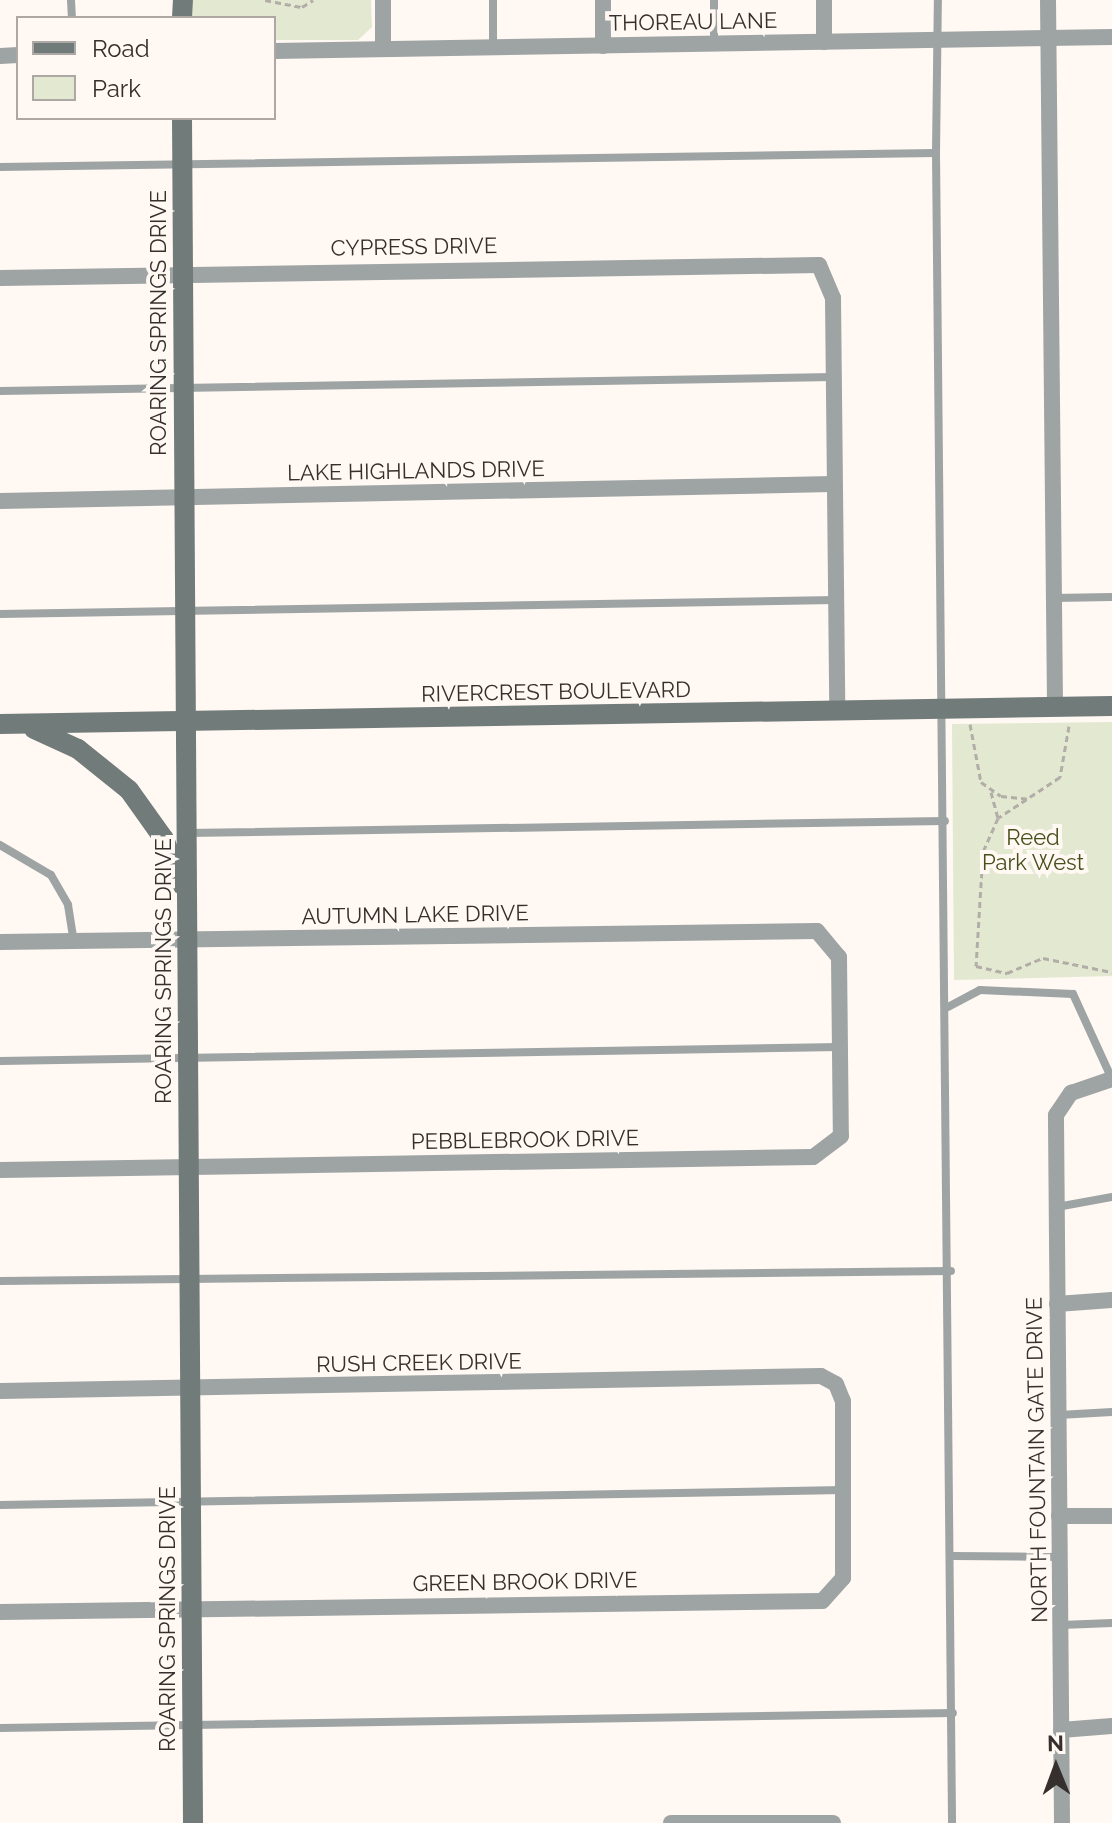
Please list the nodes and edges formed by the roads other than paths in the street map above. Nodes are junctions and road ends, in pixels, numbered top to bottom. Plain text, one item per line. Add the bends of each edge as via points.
1 (383, 0) edge
2 (493, 0) edge
3 (603, 0) edge
4 (714, 0) edge
5 (824, 0) edge
6 (938, 0) edge
7 (1048, 0) edge
8 (1112, 37) edge
9 (1048, 38) junction
10 (938, 40) junction
11 (824, 42) junction
12 (714, 44) junction
13 (603, 46) junction
14 (493, 47) junction
15 (383, 49) junction
16 (276, 51) edge
17 (182, 120) edge
18 (936, 153) junction
19 (182, 163) junction
20 (0, 167) edge
21 (182, 274) junction
22 (0, 278) edge
23 (833, 377) junction
24 (184, 387) junction
25 (0, 391) edge
26 (833, 484) junction
27 (185, 498) junction
28 (0, 501) edge
29 (1112, 597) edge
30 (1054, 598) junction
31 (835, 600) junction
32 (185, 611) junction
33 (0, 614) edge
34 (1112, 706) edge
35 (1055, 707) junction
36 (837, 711) junction
37 (947, 717) junction
38 (186, 722) junction
39 (9, 724) edge
40 (945, 821) junction
41 (187, 833) junction
42 (0, 845) edge
43 (187, 902) junction
44 (830, 938) joint
45 (74, 941) junction
46 (0, 942) edge
47 (188, 942) junction
48 (948, 1007) junction
49 (840, 1047) junction
50 (188, 1057) junction
51 (0, 1061) edge
52 (1112, 1079) edge
53 (189, 1167) junction
54 (0, 1170) edge
55 (1112, 1197) edge
56 (1056, 1207) junction
57 (951, 1271) junction
58 (190, 1278) junction
59 (0, 1281) edge
60 (1112, 1300) edge
61 (1057, 1304) junction
62 (836, 1384) joint
63 (190, 1389) junction
64 (0, 1391) edge
65 (1112, 1412) edge
66 (1058, 1415) junction
67 (843, 1490) junction
68 (191, 1501) junction
69 (0, 1505) edge
70 (1059, 1516) junction
71 (1112, 1516) edge
72 (952, 1556) junction
73 (1060, 1557) junction
74 (192, 1608) junction
75 (0, 1612) edge
76 (1112, 1623) edge
77 (1060, 1625) junction
78 (953, 1713) junction
79 (193, 1724) junction
80 (1112, 1726) edge
81 (0, 1728) edge
82 (1061, 1730) junction
83 (193, 1823) edge
84 (671, 1823) edge
85 (833, 1823) edge
86 (952, 1823) edge
87 (1062, 1823) edge

1 - 15 street
2 - 14 lane
3 - 13 street
4 - 12 lane
5 - 11 street
6 - 10 lane
7 - 9 street
8 - 9 street, THOREAU LANE
9 - 10 street, THOREAU LANE
9 - 30 street
10 - 11 street, THOREAU LANE
10 - 18 lane
11 - 12 street, THOREAU LANE
12 - 13 street, THOREAU LANE
13 - 14 street, THOREAU LANE
14 - 15 street, THOREAU LANE
15 - 16 street, THOREAU LANE
17 - 19 street, ROARING SPRINGS DRIVE
18 - 19 lane
18 - 37 lane
19 - 20 lane
19 - 21 street, ROARING SPRINGS DRIVE
21 - 22 street, CYPRESS DRIVE
21 - 23 street, CYPRESS DRIVE via 786,261 827,270
21 - 24 street, ROARING SPRINGS DRIVE
23 - 24 lane
23 - 26 street
24 - 25 lane
24 - 27 street, ROARING SPRINGS DRIVE
26 - 27 street, LAKE HIGHLANDS DRIVE
26 - 31 street
27 - 28 street, LAKE HIGHLANDS DRIVE
27 - 32 street, ROARING SPRINGS DRIVE
29 - 30 lane
30 - 35 street
31 - 32 lane
31 - 36 street
32 - 33 lane
32 - 38 street, ROARING SPRINGS DRIVE
34 - 35 street, RIVERCREST BOULEVARD
35 - 37 street, RIVERCREST BOULEVARD
36 - 37 street, RIVERCREST BOULEVARD
36 - 38 street, RIVERCREST BOULEVARD
37 - 40 lane
38 - 39 street, RIVERCREST BOULEVARD
38 - 41 street, ROARING SPRINGS DRIVE
39 - 43 street via 78,749 129,790 164,839
40 - 41 lane
40 - 48 lane
41 - 43 street, ROARING SPRINGS DRIVE
42 - 45 lane via 51,875 68,905
43 - 47 street, ROARING SPRINGS DRIVE
44 - 47 street, AUTUMN LAKE DRIVE via 810,930
44 - 49 street, PEBBLEBROOK DRIVE via 839,957
45 - 46 street, AUTUMN LAKE DRIVE
45 - 47 street, AUTUMN LAKE DRIVE
47 - 50 street, ROARING SPRINGS DRIVE
48 - 52 lane via 980,990 1073,994
48 - 57 lane
49 - 50 lane
49 - 53 street, PEBBLEBROOK DRIVE via 841,1136 813,1157
50 - 51 lane
50 - 53 street, ROARING SPRINGS DRIVE
52 - 56 street, NORTH FOUNTAIN GATE DRIVE via 1064,1099 1056,1115
53 - 54 street, PEBBLEBROOK DRIVE
53 - 58 street, ROARING SPRINGS DRIVE
55 - 56 lane
56 - 61 street, NORTH FOUNTAIN GATE DRIVE
57 - 58 lane
57 - 72 lane
58 - 59 lane
58 - 63 street, ROARING SPRINGS DRIVE
60 - 61 street
61 - 66 street, NORTH FOUNTAIN GATE DRIVE
62 - 63 street, RUSH CREEK DRIVE via 821,1376
62 - 67 street, GREEN BROOK DRIVE
63 - 64 street, RUSH CREEK DRIVE
63 - 68 street, ROARING SPRINGS DRIVE
65 - 66 lane
66 - 70 street, NORTH FOUNTAIN GATE DRIVE
67 - 68 lane
67 - 74 street, GREEN BROOK DRIVE via 843,1578 837,1593 822,1601
68 - 69 lane
68 - 74 street, ROARING SPRINGS DRIVE
70 - 71 street
70 - 73 street, NORTH FOUNTAIN GATE DRIVE
72 - 73 lane
72 - 78 lane
73 - 77 street, NORTH FOUNTAIN GATE DRIVE
74 - 75 street, GREEN BROOK DRIVE
74 - 79 street, ROARING SPRINGS DRIVE
76 - 77 lane
77 - 82 street, NORTH FOUNTAIN GATE DRIVE
78 - 79 lane
78 - 86 lane
79 - 81 lane
79 - 83 street, ROARING SPRINGS DRIVE
80 - 82 street
82 - 87 street, NORTH FOUNTAIN GATE DRIVE
84 - 85 street

